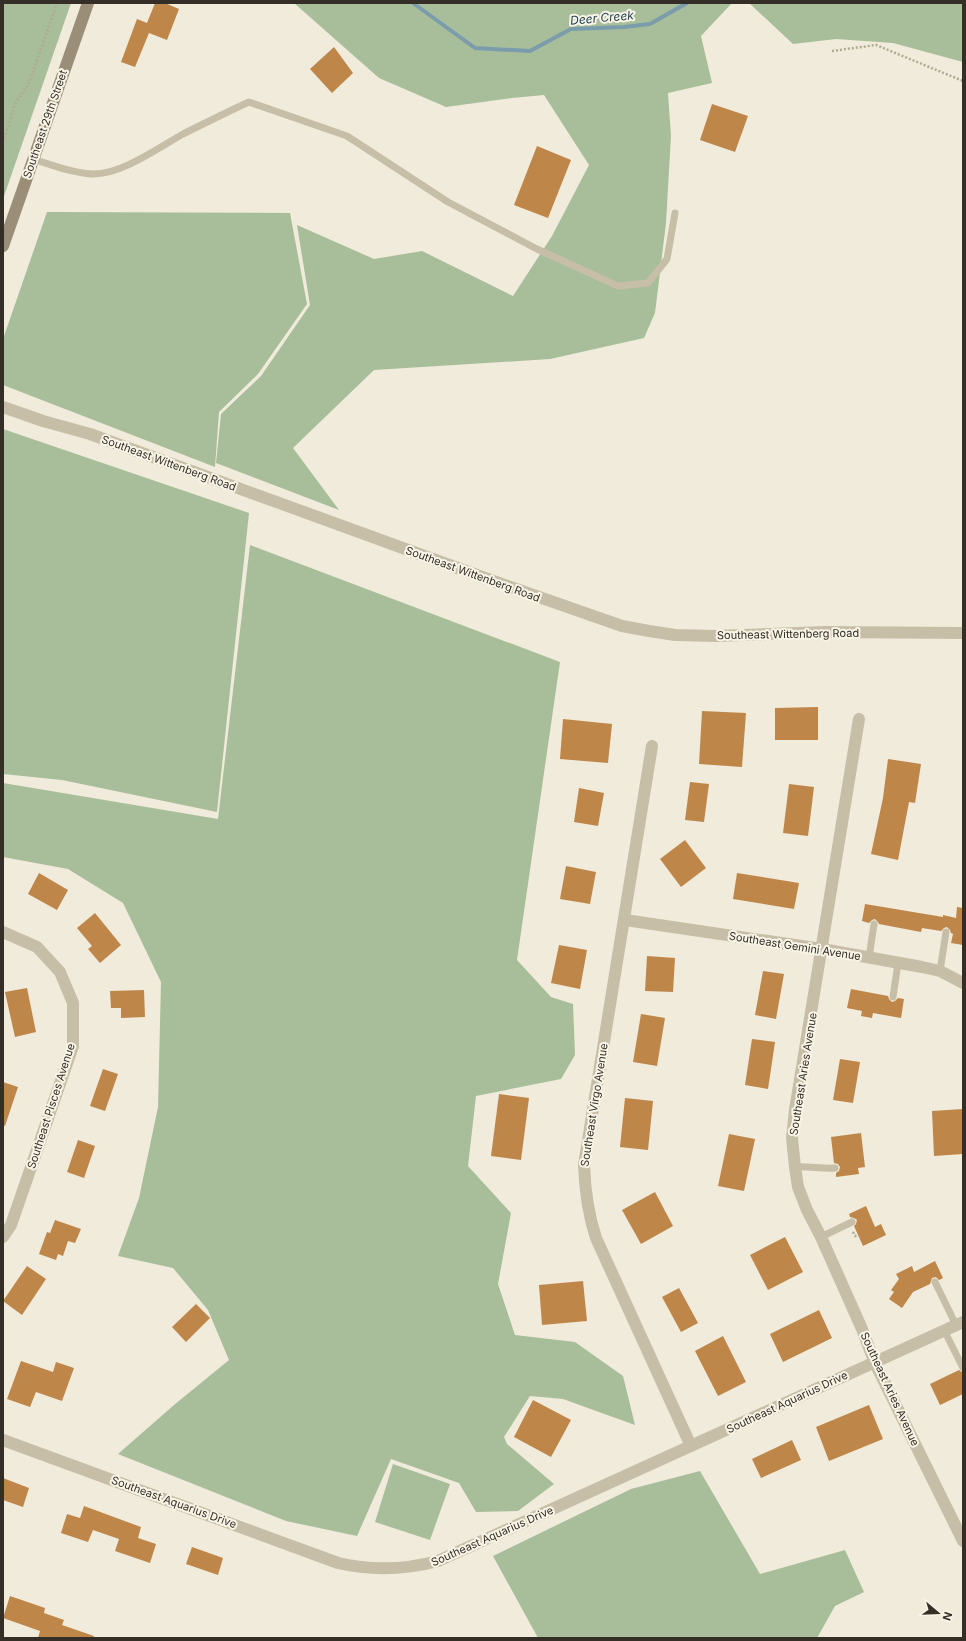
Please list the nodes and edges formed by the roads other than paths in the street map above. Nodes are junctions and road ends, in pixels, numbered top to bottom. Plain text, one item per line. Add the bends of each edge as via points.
1 (88, 3) edge
2 (33, 159) junction
3 (675, 213) dead end
4 (3, 246) edge
5 (3, 407) edge
6 (963, 633) edge
7 (859, 718) dead end
8 (652, 746) dead end
9 (625, 920) junction
10 (874, 924) dead end
11 (3, 932) edge
12 (946, 932) dead end
13 (822, 949) junction
14 (869, 958) junction
15 (898, 963) junction
16 (940, 971) junction
17 (963, 983) edge
18 (892, 997) dead end
19 (795, 1167) junction
20 (835, 1168) dead end
21 (852, 1222) dead end
22 (3, 1237) edge
23 (822, 1237) junction
24 (935, 1282) dead end
25 (959, 1323) edge
26 (944, 1330) junction
27 (874, 1361) junction
28 (963, 1368) edge
29 (3, 1440) edge
30 (691, 1446) junction
31 (963, 1541) edge

1 - 2 main road, Southeast 29th Street
2 - 3 lane via 93,174 107,172 125,166 249,102 347,136 448,202 537,249 618,286 648,283 667,259
2 - 4 main road, Southeast 29th Street
5 - 6 street, Southeast Wittenberg Road via 90,434 622,626 675,635 715,636 825,632
7 - 13 street, Southeast Aries Avenue
8 - 9 street, Southeast Virgo Avenue
9 - 13 street, Southeast Gemini Avenue
9 - 30 street, Southeast Virgo Avenue via 584,1165 585,1194 596,1238
10 - 14 lane
11 - 22 street, Southeast Pisces Avenue via 37,947 60,972 73,1003 73,1046 11,1225
12 - 16 lane
13 - 14 street, Southeast Gemini Avenue
13 - 19 street, Southeast Aries Avenue via 795,1110 792,1138
14 - 15 street, Southeast Gemini Avenue
15 - 16 street, Southeast Gemini Avenue
15 - 18 lane
16 - 17 street, Southeast Gemini Avenue
19 - 20 lane
19 - 23 street, Southeast Aries Avenue via 798,1187
21 - 23 lane
23 - 27 street, Southeast Aries Avenue
24 - 25 lane
25 - 26 street, Southeast Aquarius Drive
26 - 27 street, Southeast Aquarius Drive
26 - 28 lane
27 - 30 street, Southeast Aquarius Drive
27 - 31 street, Southeast Aries Avenue
29 - 30 street, Southeast Aquarius Drive via 338,1563 375,1569 406,1568 438,1561

